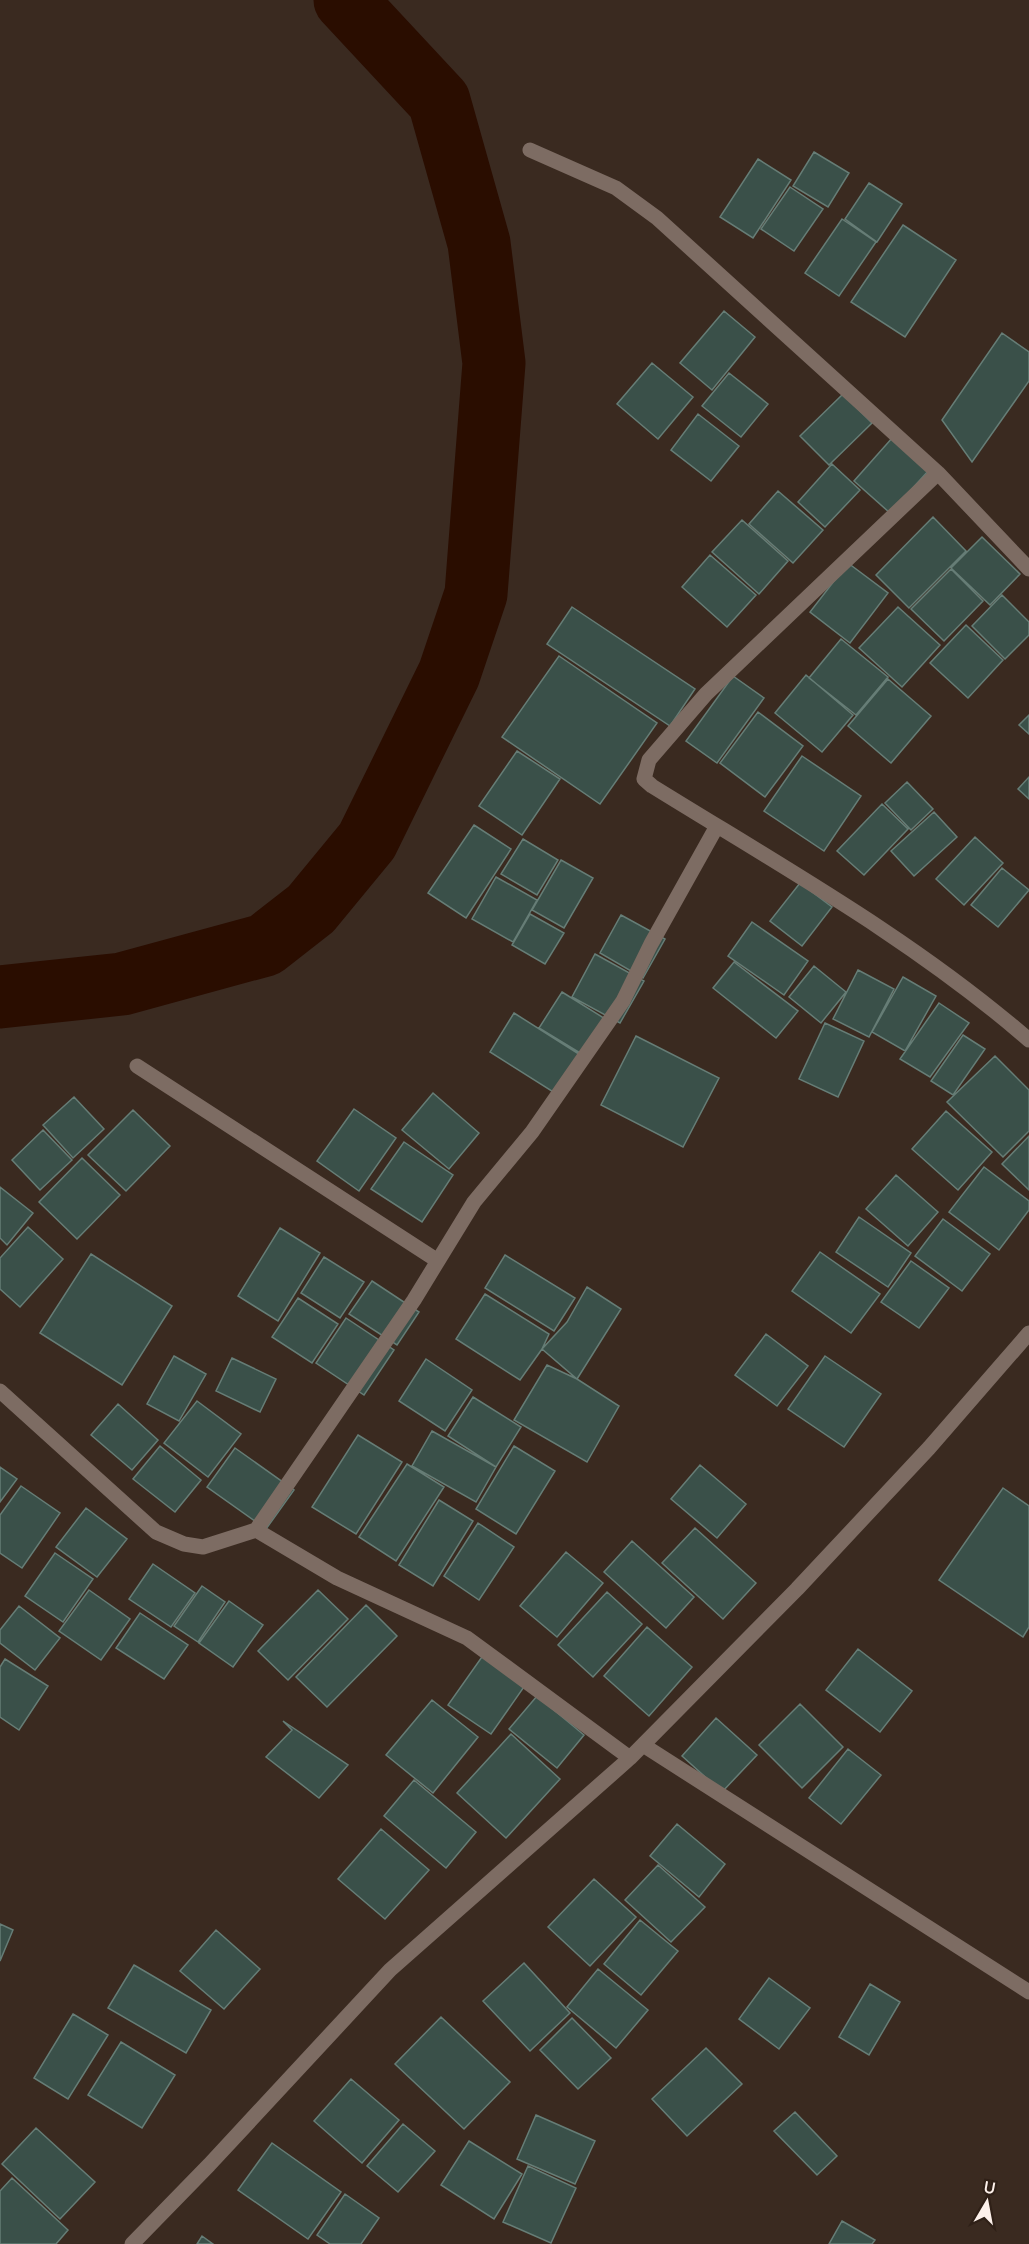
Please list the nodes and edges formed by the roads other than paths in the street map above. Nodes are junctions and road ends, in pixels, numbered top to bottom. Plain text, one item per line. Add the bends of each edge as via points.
1 (530, 150) dead end
2 (938, 473) junction
3 (1029, 569) edge
4 (717, 826) junction
5 (1029, 1040) edge
6 (138, 1066) dead end
7 (438, 1261) junction
8 (1029, 1333) edge
9 (0, 1391) edge
10 (256, 1530) junction
11 (643, 1744) junction
12 (630, 1758) junction
13 (1029, 1992) edge
14 (132, 2244) edge

1 - 2 street via 616,189 657,218
2 - 3 street
2 - 4 street via 706,694 649,760 645,781
4 - 5 street via 881,927 954,978
4 - 7 street via 623,1001 532,1132 474,1202
6 - 7 street
7 - 10 street
8 - 11 street via 929,1448 798,1588
9 - 10 street via 156,1532 203,1547
10 - 12 street via 338,1578 467,1638
11 - 12 street
11 - 13 street
12 - 14 street via 390,1970

